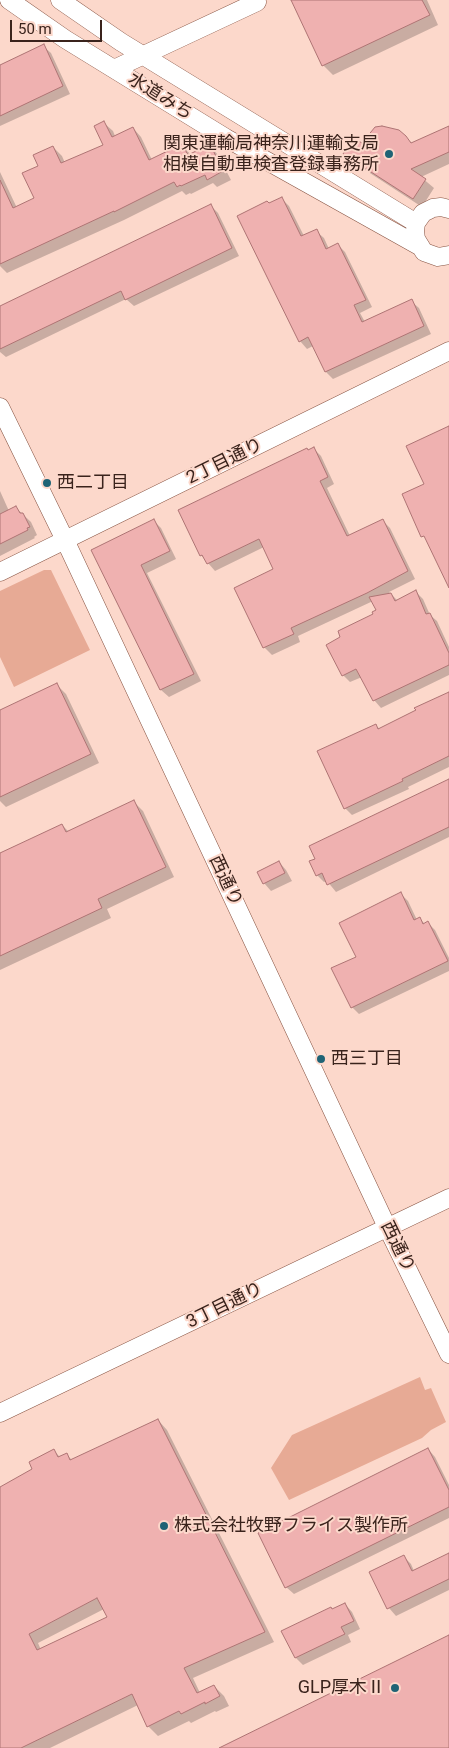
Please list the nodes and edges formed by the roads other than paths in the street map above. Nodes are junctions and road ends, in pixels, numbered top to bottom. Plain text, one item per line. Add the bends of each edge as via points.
1 (9, 0) edge
2 (60, 0) edge
3 (255, 0) edge
4 (144, 55) junction
5 (114, 69) junction
6 (449, 200) edge
7 (441, 208) edge
8 (416, 223) junction
9 (419, 246) junction
10 (445, 259) edge
11 (449, 351) edge
12 (0, 407) edge
13 (65, 540) junction
14 (0, 572) edge
15 (449, 1198) edge
16 (387, 1227) junction
17 (449, 1354) edge
18 (0, 1413) edge

1 - 5 street, 水道みち
2 - 4 street, 水道みち
3 - 4 street via 257,2
4 - 5 street
4 - 8 street, 水道みち
5 - 9 street, 水道みち via 226,138
6 - 7 street
7 - 8 street via 423,213
8 - 9 street
9 - 10 street, 水道みち via 430,256
11 - 13 street, 2丁目通り
12 - 13 street, 西通り
13 - 14 street, 2丁目通り
13 - 16 street, 西通り
15 - 16 street, 3丁目通り
16 - 17 street, 西通り
16 - 18 street, 3丁目通り

